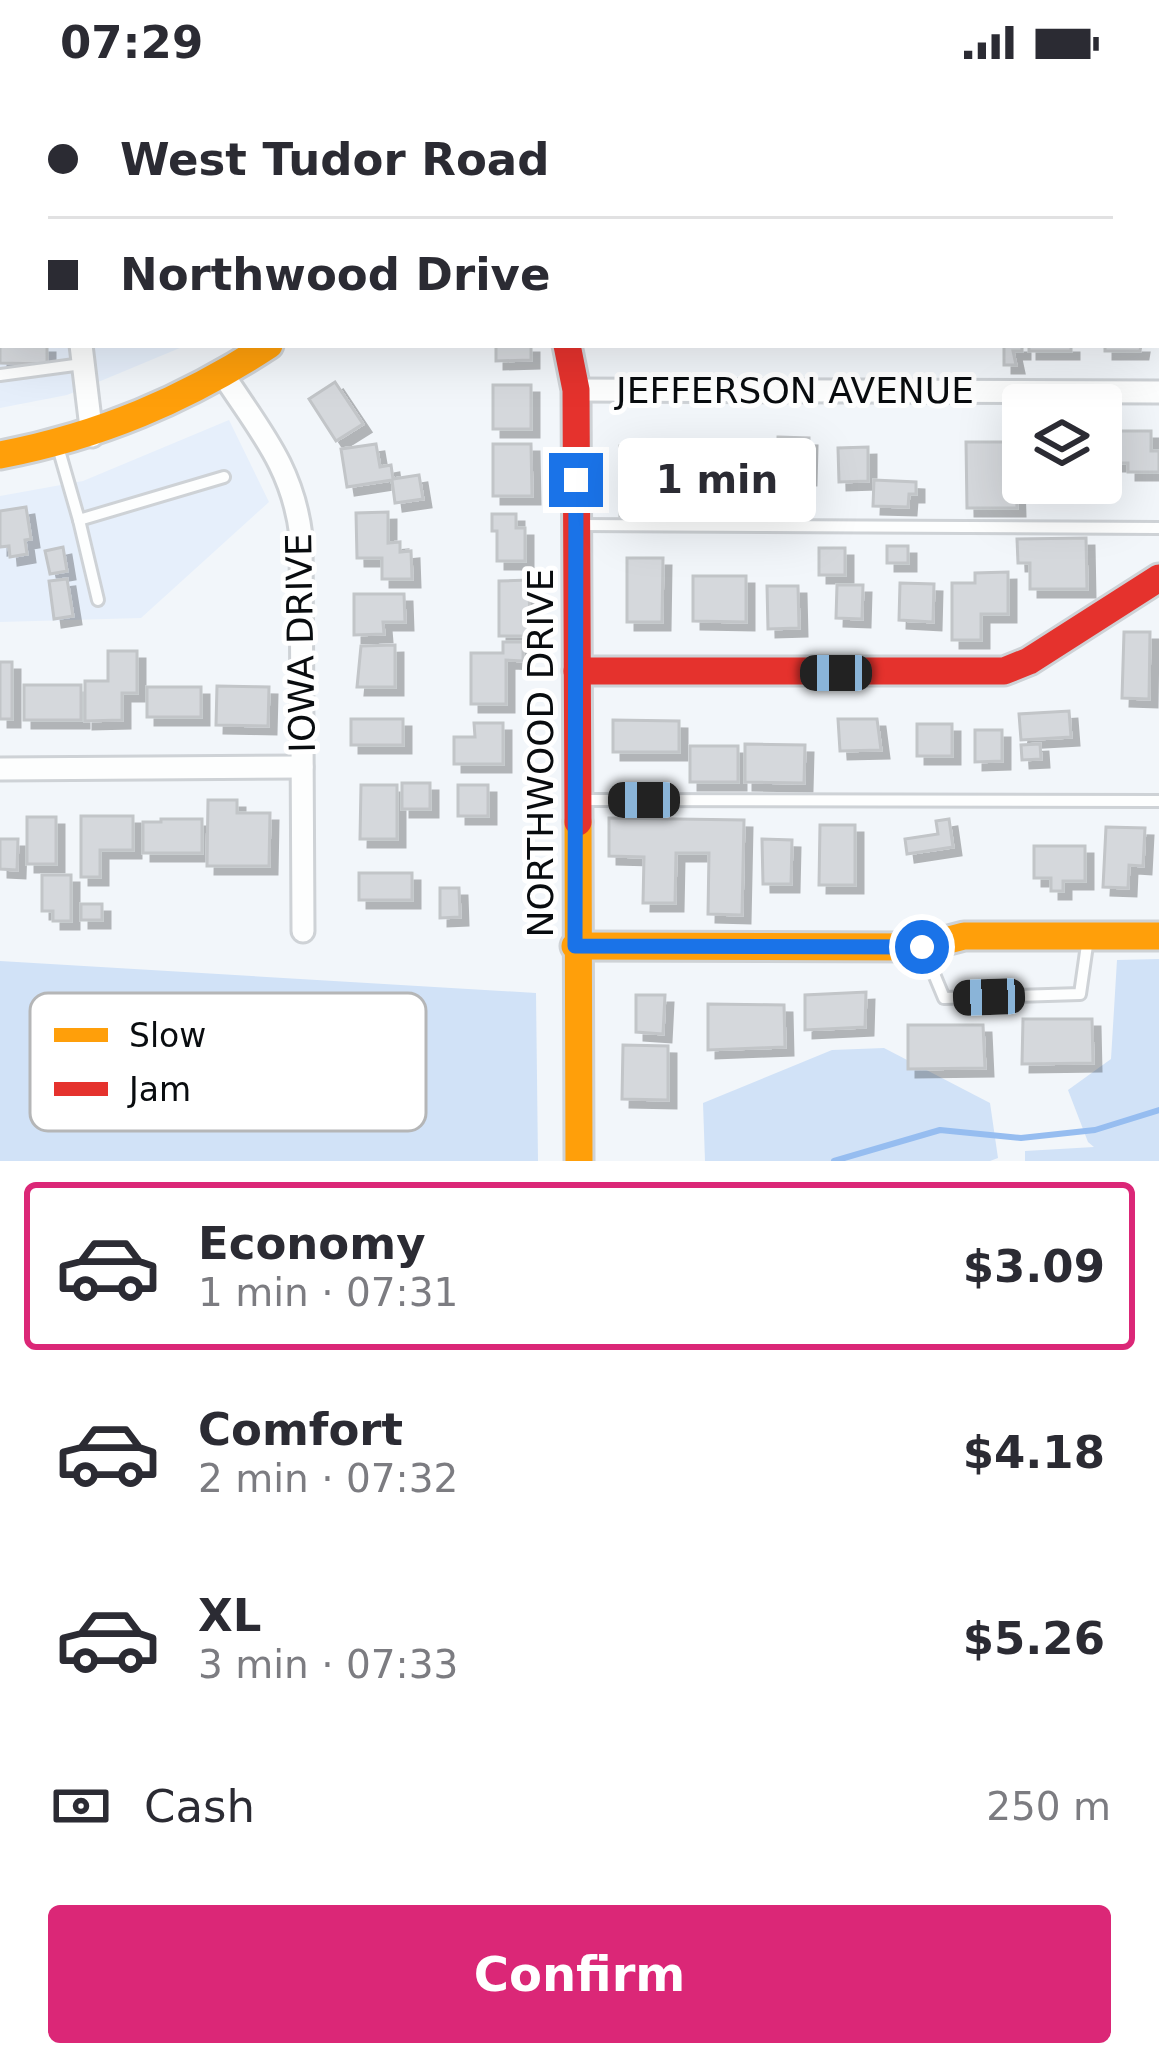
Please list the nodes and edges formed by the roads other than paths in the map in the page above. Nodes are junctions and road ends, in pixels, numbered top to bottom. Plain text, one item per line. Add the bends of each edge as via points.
1 (568, 348) edge
2 (81, 354) edge
3 (243, 357) edge
4 (0, 375) edge
5 (576, 390) junction
6 (1159, 392) edge
7 (92, 436) junction
8 (57, 444) junction
9 (0, 455) edge
10 (224, 477) dead end
11 (79, 520) junction
12 (576, 525) junction
13 (1159, 528) edge
14 (1159, 578) edge
15 (98, 600) dead end
16 (577, 671) junction
17 (302, 767) junction
18 (0, 770) edge
19 (576, 800) junction
20 (1159, 801) edge
21 (303, 932) dead end
22 (1088, 935) junction
23 (1159, 936) edge
24 (575, 946) junction
25 (922, 947) junction
26 (579, 1161) edge

1 - 5 street, NORTHWOOD DRIVE
2 - 4 lane
2 - 7 street
3 - 7 street via 156,412
3 - 17 street, IOWA DRIVE via 296,498
5 - 6 street, JEFFERSON AVENUE
5 - 12 street, NORTHWOOD DRIVE
7 - 8 street
8 - 9 street
8 - 11 lane
10 - 11 lane
11 - 15 lane
12 - 13 lane
12 - 16 street, NORTHWOOD DRIVE
14 - 16 street via 1004,671
16 - 19 street, NORTHWOOD DRIVE
17 - 18 street
17 - 21 street, IOWA DRIVE
19 - 20 lane
19 - 24 street, NORTHWOOD DRIVE
22 - 23 street
22 - 25 street via 964,936
22 - 25 lane via 1080,994 944,998
24 - 25 street
24 - 26 street, NORTHWOOD DRIVE

